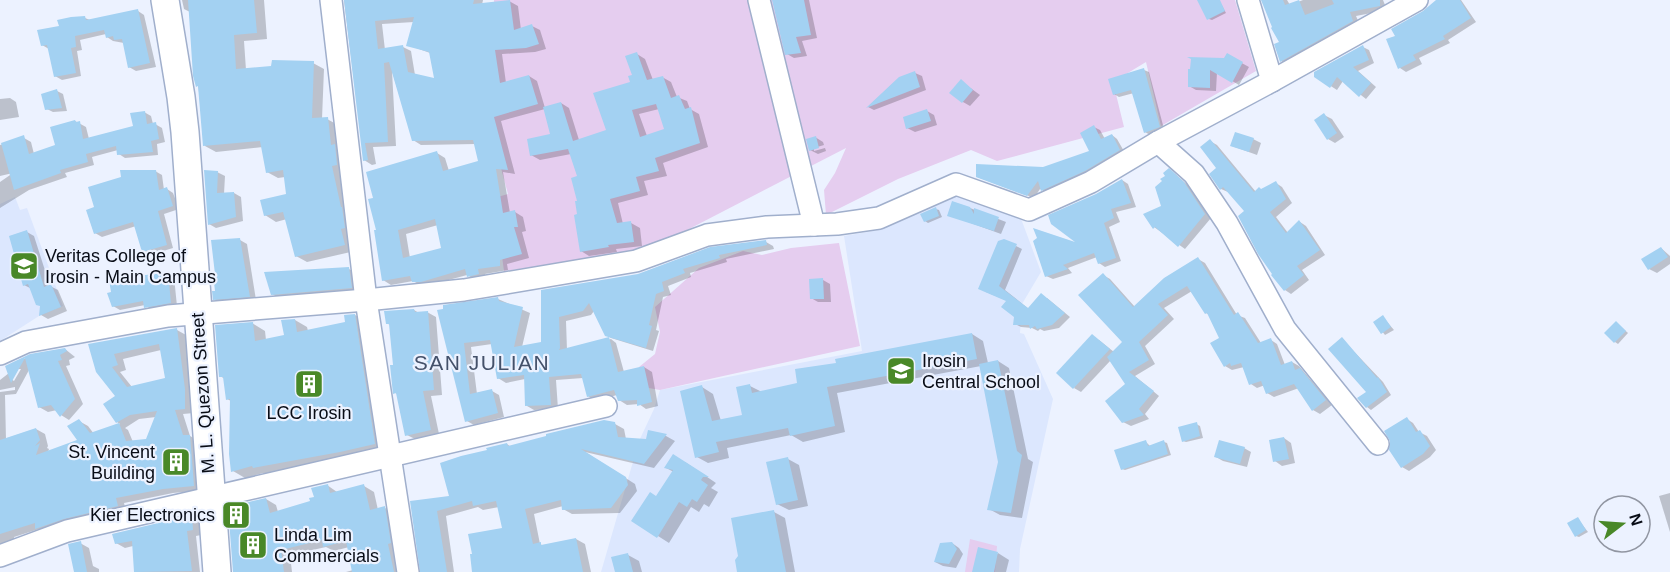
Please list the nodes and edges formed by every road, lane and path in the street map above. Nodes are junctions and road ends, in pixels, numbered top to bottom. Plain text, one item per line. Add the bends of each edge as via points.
1 (165, 0) edge
2 (331, 0) edge
3 (759, 0) edge
4 (1248, 0) edge
5 (1417, 0) edge
6 (1272, 81) junction
7 (1158, 142) junction
8 (814, 225) junction
9 (366, 300) junction
10 (197, 314) junction
11 (0, 354) edge
12 (606, 406) dead end
13 (1378, 444) dead end
14 (389, 457) junction
15 (211, 497) junction
16 (0, 556) edge
17 (217, 572) edge
18 (408, 572) edge

1 - 10 main road, M. L. Quezon Street via 185,132
2 - 9 street
3 - 8 street
4 - 6 street
5 - 6 street
6 - 7 street
7 - 8 street via 1091,182 1029,210 956,184 879,218
7 - 13 street via 1194,174 1227,223 1285,329
8 - 9 street via 722,232 636,261 464,290
9 - 10 street
9 - 14 street
10 - 11 street via 26,342
10 - 15 main road, M. L. Quezon Street
12 - 14 street
14 - 15 street
14 - 18 street
15 - 16 street via 68,531
15 - 17 main road, M. L. Quezon Street

